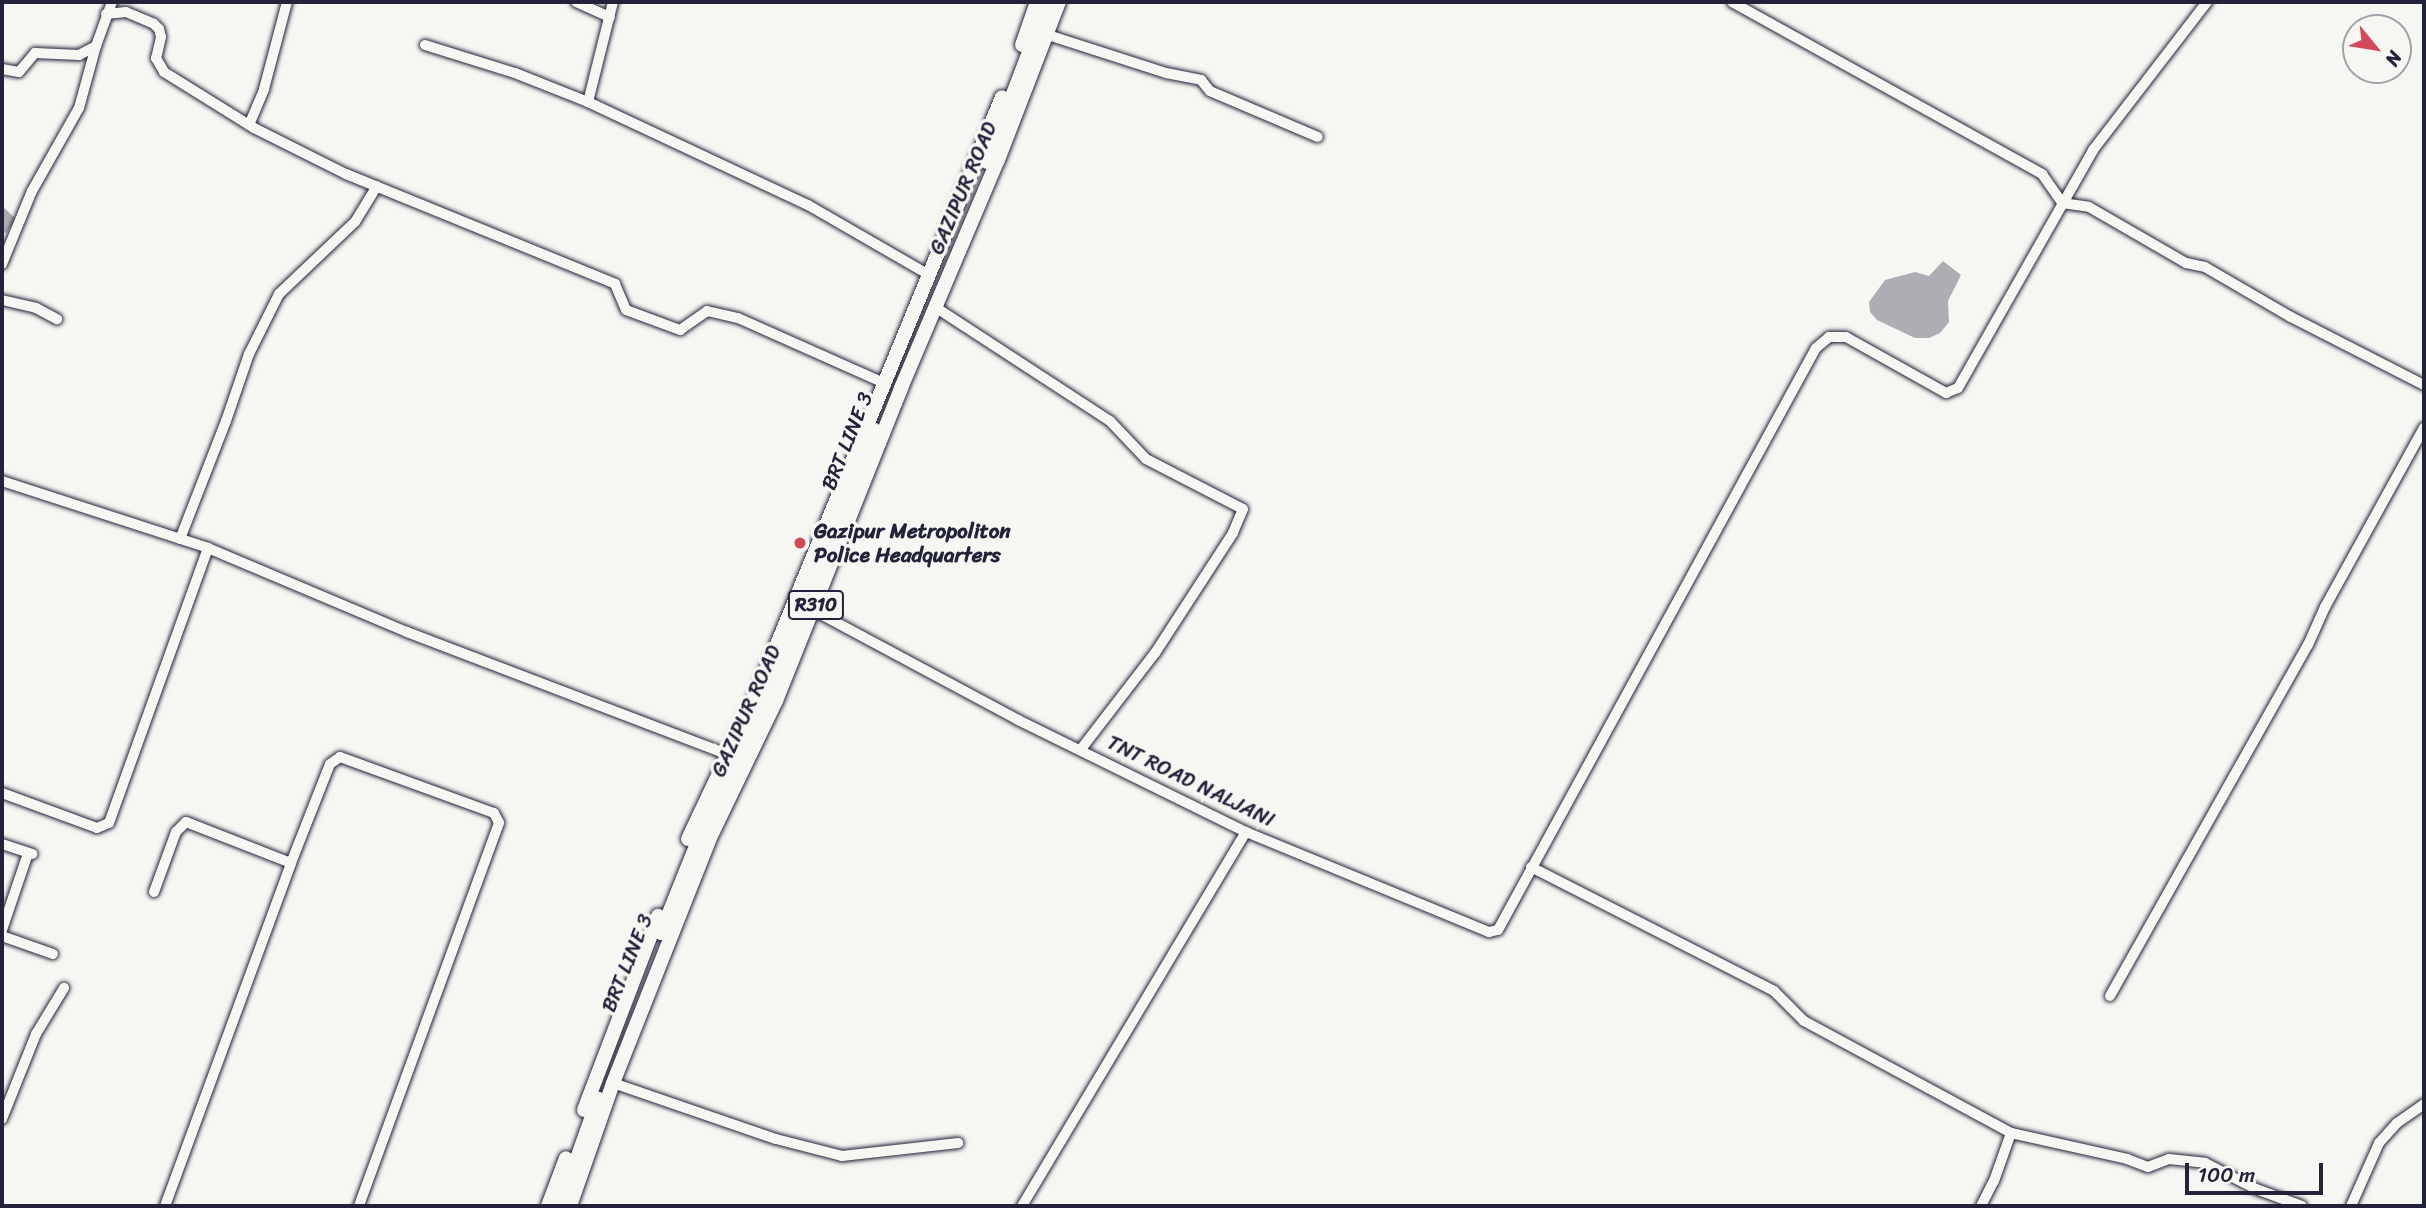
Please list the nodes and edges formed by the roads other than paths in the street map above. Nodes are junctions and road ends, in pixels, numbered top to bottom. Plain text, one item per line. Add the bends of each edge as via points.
1 (113, 2) edge
2 (287, 2) edge
3 (576, 2) edge
4 (613, 2) edge
5 (1037, 2) edge
6 (1048, 2) edge
7 (1059, 2) edge
8 (1732, 2) edge
9 (2207, 2) edge
10 (106, 14) junction
11 (610, 17) junction
12 (1048, 34) junction
13 (425, 45) dead end
14 (96, 46) junction
15 (2, 69) edge
16 (588, 102) junction
17 (249, 125) junction
18 (1318, 137) dead end
19 (377, 186) junction
20 (2062, 202) junction
21 (2, 264) edge
22 (929, 275) junction
23 (2, 300) edge
24 (935, 307) junction
25 (57, 319) dead end
26 (883, 382) junction
27 (2424, 385) edge
28 (2424, 428) edge
29 (2, 481) edge
30 (180, 539) junction
31 (208, 548) junction
32 (813, 610) junction
33 (1081, 749) junction
34 (727, 754) junction
35 (2, 793) edge
36 (1246, 832) junction
37 (2, 844) edge
38 (291, 863) junction
39 (1531, 867) junction
40 (154, 892) dead end
41 (2, 930) edge
42 (2, 936) edge
43 (53, 954) dead end
44 (64, 988) dead end
45 (2110, 996) dead end
46 (613, 1083) junction
47 (5, 1097) edge
48 (2423, 1108) edge
49 (2, 1119) edge
50 (2011, 1133) junction
51 (958, 1143) dead end
52 (165, 1206) edge
53 (359, 1206) edge
54 (548, 1206) edge
55 (560, 1206) edge
56 (570, 1206) edge
57 (1022, 1206) edge
58 (1981, 1206) edge
59 (2302, 1206) edge
60 (2351, 1206) edge

1 - 10 street
2 - 17 street via 264,89
3 - 11 street
4 - 11 street
5 - 22 main road, GAZIPUR ROAD / R310
6 - 55 main road, BRT LINE 3 via 767,696 700,835
7 - 12 main road, GAZIPUR ROAD / R310
8 - 20 street via 2042,174
9 - 20 street via 2093,150
10 - 14 street
10 - 17 street via 126,12 153,24 159,29 156,58 164,72
11 - 16 street
12 - 18 street via 1201,80 1210,91
12 - 24 main road, GAZIPUR ROAD / R310
13 - 16 street
14 - 15 street via 79,55 34,53 19,72
14 - 21 street via 73,122 32,191
16 - 22 street via 808,205
17 - 19 street
19 - 26 street via 615,284 626,310 680,330 707,311 737,318
19 - 30 street via 355,222 279,294 249,354
20 - 27 street via 2089,206 2186,264 2205,267
20 - 39 street, TNT ROAD NALJANI via 1958,388 1946,393 1846,337 1829,337 1816,348
22 - 26 main road, GAZIPUR ROAD / R310
23 - 25 street via 36,308
24 - 32 main road, GAZIPUR ROAD / R310
24 - 33 street via 1110,421 1146,458 1243,509 1233,533 1155,653
26 - 34 main road, GAZIPUR ROAD / R310 via 757,693
28 - 45 street
29 - 30 street
30 - 31 street
31 - 34 street via 407,632
31 - 35 street via 109,823 97,828
32 - 33 street, TNT ROAD NALJANI
32 - 46 main road, GAZIPUR ROAD / R310 via 776,701 709,840
33 - 36 street, TNT ROAD NALJANI
34 - 54 main road, GAZIPUR ROAD / R310 via 660,909
36 - 39 street, TNT ROAD NALJANI via 1489,932 1497,930
36 - 57 street
37 - 41 street via 30,854
38 - 40 street via 186,822 176,832
38 - 52 street
38 - 53 street via 330,764 340,757 499,817
39 - 50 street via 1774,991 1804,1021
42 - 43 street
44 - 47 street
46 - 51 street via 776,1139 842,1156
46 - 56 main road, GAZIPUR ROAD / R310
47 - 49 street
48 - 60 street via 2397,1123 2379,1143
50 - 58 street
50 - 59 street via 2148,1167 2169,1159 2205,1163

